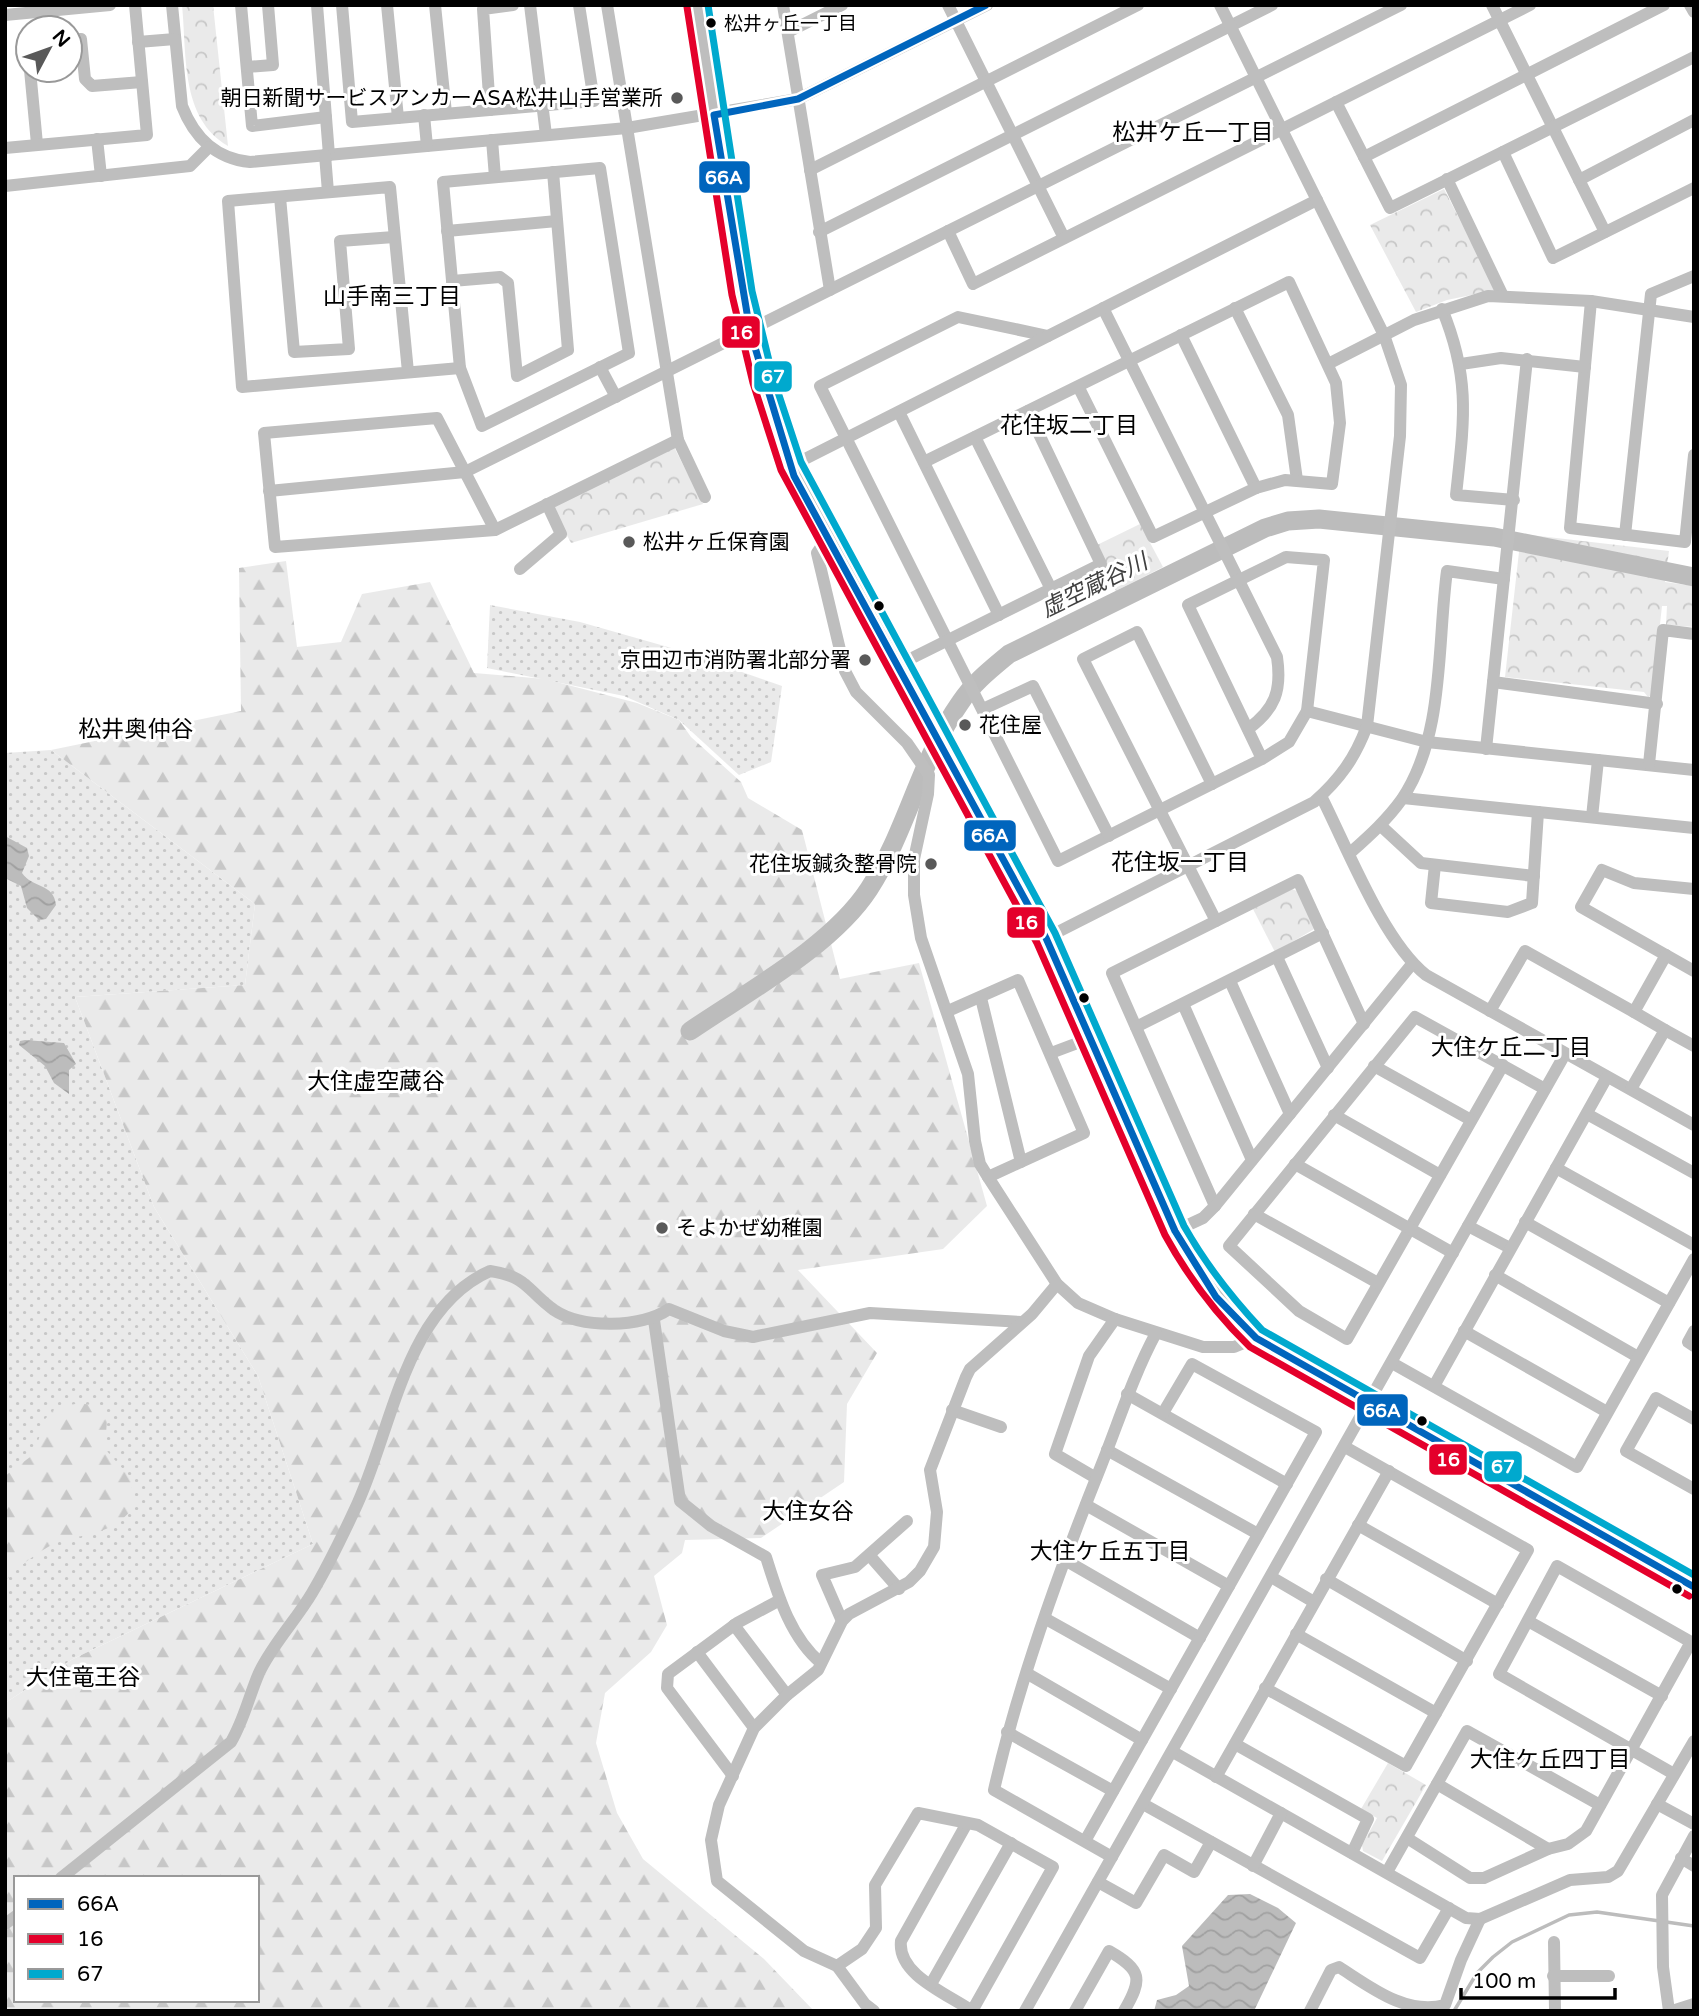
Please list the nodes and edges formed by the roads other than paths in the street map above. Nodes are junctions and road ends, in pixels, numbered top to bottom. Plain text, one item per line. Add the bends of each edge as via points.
1 (110, 5) edge
2 (135, 5) edge
3 (172, 5) edge
4 (241, 5) edge
5 (268, 5) edge
6 (317, 5) edge
7 (342, 5) edge
8 (387, 5) edge
9 (435, 5) edge
10 (513, 5) edge
11 (530, 5) edge
12 (579, 5) edge
13 (607, 5) edge
14 (697, 5) edge
15 (783, 5) edge
16 (842, 5) edge
17 (948, 5) edge
18 (987, 5) edge
19 (1138, 5) edge
20 (1220, 5) edge
21 (1272, 5) edge
22 (1401, 5) edge
23 (1492, 5) edge
24 (1530, 5) edge
25 (1664, 5) edge
26 (1690, 5) edge
27 (77, 7) edge
28 (23, 9) edge
29 (1694, 12) edge
30 (5, 15) edge
31 (956, 21) junction
32 (1499, 21) junction
33 (1231, 26) junction
34 (788, 32) junction
35 (175, 39) junction
36 (138, 42) junction
37 (1694, 58) edge
38 (247, 67) junction
39 (84, 69) edge
40 (1527, 75) junction
41 (1256, 78) junction
42 (142, 82) junction
43 (986, 82) junction
44 (31, 84) edge
45 (798, 99) junction
46 (1336, 102) junction
47 (543, 105) junction
48 (490, 110) junction
49 (446, 114) junction
50 (714, 115) junction
51 (424, 116) junction
52 (326, 117) junction
53 (398, 118) junction
54 (1694, 120) edge
55 (1553, 127) junction
56 (627, 128) junction
57 (1282, 129) junction
58 (546, 135) junction
59 (1012, 135) junction
60 (97, 139) junction
61 (492, 140) junction
62 (37, 144) junction
63 (427, 146) junction
64 (209, 147) junction
65 (5, 148) edge
66 (1503, 152) junction
67 (327, 155) junction
68 (1364, 157) junction
69 (810, 170) junction
70 (552, 172) junction
71 (101, 176) junction
72 (495, 177) junction
73 (1447, 180) junction
74 (1579, 180) junction
75 (5, 186) edge
76 (1038, 187) junction
77 (1694, 188) edge
78 (328, 192) junction
79 (279, 197) junction
80 (1317, 200) junction
81 (556, 221) junction
82 (447, 230) junction
83 (819, 232) junction
84 (948, 232) junction
85 (1605, 232) junction
86 (394, 237) junction
87 (1064, 238) junction
88 (1694, 276) edge
89 (452, 281) junction
90 (830, 290) junction
91 (1503, 296) junction
92 (1591, 302) junction
93 (1103, 308) junction
94 (1235, 308) junction
95 (1442, 309) junction
96 (1648, 311) junction
97 (1694, 317) edge
98 (750, 331) junction
99 (1181, 335) junction
100 (1384, 335) junction
101 (1048, 336) junction
102 (1527, 359) junction
103 (1129, 360) junction
104 (1328, 364) junction
105 (1461, 364) junction
106 (600, 367) junction
107 (1586, 367) junction
108 (460, 368) junction
109 (408, 372) junction
110 (667, 372) junction
111 (1078, 386) junction
112 (616, 397) junction
113 (1028, 411) junction
114 (899, 412) junction
115 (975, 437) junction
116 (846, 438) junction
117 (678, 440) junction
118 (1694, 455) edge
119 (924, 462) junction
120 (791, 466) junction
121 (466, 472) junction
122 (1297, 480) junction
123 (1256, 488) junction
124 (269, 491) junction
125 (705, 497) dead end
126 (1514, 500) junction
127 (547, 504) junction
128 (1207, 518) junction
129 (495, 530) junction
130 (1625, 535) junction
131 (828, 537) junction
132 (520, 569) dead end
133 (1237, 577) junction
134 (1504, 579) junction
135 (1051, 589) junction
136 (999, 615) junction
137 (1694, 634) edge
138 (948, 640) junction
139 (898, 665) junction
140 (1493, 682) junction
141 (1657, 704) junction
142 (983, 709) junction
143 (1307, 711) junction
144 (1367, 726) junction
145 (1248, 729) junction
146 (1427, 742) junction
147 (1486, 749) junction
148 (1262, 759) junction
149 (1598, 760) junction
150 (1650, 764) junction
151 (1694, 770) edge
152 (1212, 784) junction
153 (1321, 796) junction
154 (1403, 798) junction
155 (1160, 810) junction
156 (1538, 812) junction
157 (1592, 817) junction
158 (1381, 826) junction
159 (1694, 828) edge
160 (1109, 836) junction
161 (1350, 853) junction
162 (1435, 865) junction
163 (1189, 868) junction
164 (1534, 876) junction
165 (1694, 889) edge
166 (1216, 921) junction
167 (1323, 933) junction
168 (1046, 938) junction
169 (1666, 955) junction
170 (1277, 957) junction
171 (1412, 964) junction
172 (1694, 971) edge
173 (1230, 981) junction
174 (981, 998) junction
175 (1183, 1004) junction
176 (1490, 1011) junction
177 (948, 1012) junction
178 (1634, 1012) junction
179 (1364, 1024) junction
180 (1136, 1027) junction
181 (1665, 1030) junction
182 (1091, 1038) junction
183 (1694, 1046) edge
184 (1051, 1054) junction
185 (1565, 1054) junction
186 (1503, 1065) junction
187 (1374, 1066) junction
188 (1328, 1068) junction
189 (1607, 1077) junction
190 (1545, 1089) junction
191 (1631, 1089) junction
192 (1290, 1114) junction
193 (1587, 1114) junction
194 (1334, 1115) junction
195 (1471, 1120) junction
196 (1694, 1125) edge
197 (1252, 1160) junction
198 (1021, 1162) junction
199 (1295, 1164) junction
200 (1556, 1168) junction
201 (1694, 1173) edge
202 (1440, 1175) junction
203 (988, 1177) junction
204 (1215, 1206) junction
205 (1254, 1214) junction
206 (1524, 1222) junction
207 (1468, 1226) junction
208 (1409, 1229) junction
209 (1175, 1231) junction
210 (1694, 1245) edge
211 (1510, 1248) junction
212 (1453, 1253) junction
213 (1694, 1259) edge
214 (1495, 1275) junction
215 (1378, 1283) junction
216 (1057, 1284) junction
217 (1669, 1303) junction
218 (654, 1320) junction
219 (1115, 1320) junction
220 (1022, 1322) junction
221 (1464, 1331) junction
222 (1694, 1331) edge
223 (1156, 1333) junction
224 (1256, 1338) junction
225 (1694, 1346) edge
226 (1638, 1357) junction
227 (1392, 1363) junction
228 (1434, 1386) junction
229 (1127, 1394) junction
230 (1368, 1403) junction
231 (952, 1410) junction
232 (1607, 1412) junction
233 (1163, 1413) junction
234 (1694, 1419) edge
235 (1001, 1427) dead end
236 (1345, 1447) junction
237 (1107, 1450) junction
238 (1389, 1471) junction
239 (1096, 1478) junction
240 (1287, 1484) junction
241 (1694, 1489) edge
242 (1086, 1506) junction
243 (907, 1521) dead end
244 (1357, 1525) junction
245 (1258, 1534) junction
246 (870, 1556) junction
247 (1065, 1560) junction
248 (1271, 1577) junction
249 (1326, 1579) junction
250 (1229, 1586) junction
251 (1694, 1587) edge
252 (899, 1589) junction
253 (780, 1600) junction
254 (1314, 1602) junction
255 (1498, 1604) junction
256 (1046, 1619) junction
257 (842, 1621) junction
258 (1528, 1621) junction
259 (734, 1625) junction
260 (1296, 1634) junction
261 (1200, 1638) junction
262 (698, 1652) junction
263 (1467, 1661) junction
264 (821, 1663) junction
265 (1028, 1674) junction
266 (1265, 1688) junction
267 (1171, 1689) junction
268 (786, 1695) junction
269 (1661, 1696) junction
270 (1436, 1713) junction
271 (754, 1728) junction
272 (1007, 1732) junction
273 (1142, 1740) junction
274 (1694, 1741) edge
275 (1235, 1744) junction
276 (1173, 1752) junction
277 (1631, 1752) junction
278 (1674, 1774) junction
279 (733, 1776) junction
280 (1216, 1777) junction
281 (1437, 1784) junction
282 (1114, 1791) junction
283 (1143, 1804) junction
284 (1657, 1804) junction
285 (1600, 1805) junction
286 (1281, 1814) junction
287 (967, 1823) junction
288 (1694, 1824) edge
289 (1694, 1836) edge
290 (1407, 1838) junction
291 (1085, 1841) junction
292 (1210, 1842) junction
293 (1011, 1843) junction
294 (1548, 1849) junction
295 (1352, 1853) junction
296 (1112, 1857) junction
297 (1681, 1858) junction
298 (1254, 1866) junction
299 (1694, 1866) edge
300 (1387, 1872) junction
301 (64, 1876) edge
302 (1098, 1882) junction
303 (1449, 1908) junction
304 (1480, 1919) junction
305 (1555, 1942) dead end
306 (837, 1966) junction
307 (1553, 1976) junction
308 (1609, 1976) dead end
309 (931, 1984) junction
310 (1694, 2004) edge
311 (1404, 2007) edge
312 (1450, 2008) edge
313 (968, 2010) edge
314 (874, 2011) edge
315 (1026, 2011) edge
316 (1075, 2011) edge
317 (1124, 2011) edge
318 (1310, 2011) edge
319 (1555, 2011) edge
320 (1670, 2011) edge

1 - 27 street
2 - 36 street
3 - 35 street
4 - 38 street
5 - 38 street via 273,65
6 - 52 street
7 - 53 street via 352,122
8 - 53 street
9 - 49 street
10 - 48 street via 483,9
11 - 47 street
12 - 47 street via 594,101
13 - 56 street
14 - 50 street
15 - 34 street
16 - 34 street
17 - 31 street
18 - 31 street
19 - 43 street
20 - 33 street
21 - 33 street
22 - 41 street
23 - 32 street
24 - 32 street
25 - 40 street
26 - 29 street
27 - 28 street
28 - 30 street
31 - 43 street
31 - 45 street
32 - 40 street
32 - 46 street
33 - 41 street
33 - 59 street
34 - 45 street
35 - 36 street
35 - 64 street via 182,106 188,122
36 - 42 street
37 - 55 street
38 - 52 street via 252,126
39 - 42 street via 92,86
40 - 55 street
40 - 68 street
41 - 57 street
41 - 76 street
42 - 60 street via 147,135
43 - 59 street
43 - 69 street
44 - 62 street
45 - 50 street
45 - 69 street
46 - 57 street
46 - 68 street
47 - 48 street
47 - 58 street
48 - 49 street
49 - 51 street
50 - 56 street
50 - 98 street
51 - 53 street
51 - 63 street
52 - 67 street
54 - 74 street
55 - 66 street
55 - 74 street
56 - 58 street
56 - 110 street
57 - 80 street
57 - 87 street
58 - 61 street
59 - 76 street
59 - 83 street
60 - 62 street
60 - 71 street
61 - 63 street
61 - 72 street
62 - 65 street
63 - 67 street
64 - 67 street via 233,161
64 - 71 street via 190,166
66 - 73 street
66 - 85 street via 1553,258
67 - 78 street
68 - 73 street via 1390,208
69 - 83 street
70 - 72 street
70 - 81 street
70 - 106 street via 600,168 629,353
71 - 75 street
72 - 82 street via 443,182
73 - 91 street
74 - 85 street
76 - 84 street
76 - 87 street
77 - 85 street
78 - 79 street
78 - 86 street via 390,187
79 - 86 street via 294,352 349,349 340,241
79 - 109 street via 228,201 242,387
80 - 93 street
80 - 100 street
81 - 82 street
81 - 89 street via 568,350 517,376 508,283 500,277
82 - 89 street
83 - 90 street
84 - 87 street via 973,284
84 - 90 street
86 - 109 street
88 - 96 street via 1651,294
89 - 108 street
90 - 98 street
91 - 92 street
91 - 95 street
92 - 96 street
92 - 107 street
93 - 101 street
93 - 103 street
94 - 99 street
94 - 104 street via 1289,282
94 - 122 street via 1288,415
95 - 100 street
95 - 105 street
96 - 97 street
96 - 130 street
98 - 110 street
98 - 120 street
99 - 103 street
99 - 123 street
100 - 104 street
100 - 144 street via 1401,385 1400,436
101 - 114 street
101 - 116 street via 958,317 820,386
102 - 105 street
102 - 107 street
102 - 126 street
103 - 111 street
103 - 128 street
104 - 122 street via 1340,399 1332,484
105 - 126 street via 1463,436 1456,495
106 - 108 street via 482,426
106 - 112 street
107 - 130 street via 1570,528
108 - 109 street
110 - 112 street
110 - 117 street
111 - 113 street
111 - 128 street via 1153,537
112 - 121 street
113 - 115 street
113 - 135 street via 1101,564
114 - 116 street
114 - 119 street
115 - 119 street
115 - 135 street
116 - 120 street
116 - 138 street
117 - 125 street
117 - 127 street
118 - 130 street via 1685,542
119 - 136 street
120 - 131 street
121 - 124 street
121 - 124 street via 437,418 264,433
121 - 129 street
122 - 123 street
123 - 128 street
124 - 129 street via 275,547
126 - 134 street
127 - 129 street
127 - 132 street via 561,534
128 - 133 street
131 - 139 street
131 - 177 street via 817,554 845,671 856,692 929,775 914,859 914,895 921,938
133 - 143 street via 1286,557 1324,560
133 - 145 street via 1277,657 1279,673 1267,715
133 - 145 street via 1188,605
134 - 140 street
134 - 146 street via 1447,571
135 - 136 street
136 - 138 street
137 - 141 street via 1663,630
138 - 139 street
138 - 142 street
139 - 168 street
140 - 141 street
140 - 147 street
141 - 150 street
142 - 160 street via 1033,686
142 - 160 street via 1058,861
143 - 144 street
143 - 148 street via 1289,742
144 - 146 street
144 - 153 street via 1352,762
145 - 148 street
146 - 147 street
146 - 154 street
147 - 149 street
148 - 152 street
149 - 150 street
149 - 157 street
150 - 151 street
152 - 155 street
152 - 155 street via 1138,632 1126,637 1083,659
153 - 161 street
153 - 163 street
154 - 156 street
154 - 158 street
155 - 160 street
155 - 163 street
156 - 157 street
156 - 164 street
157 - 159 street
158 - 161 street
158 - 162 street via 1421,863
161 - 171 street via 1393,939
162 - 164 street
162 - 164 street via 1431,903 1508,912 1532,903
163 - 166 street
163 - 168 street
165 - 169 street via 1634,883 1602,870 1581,907
166 - 167 street via 1298,880
166 - 180 street via 1112,973
167 - 170 street
167 - 179 street
168 - 182 street
169 - 172 street
169 - 178 street
170 - 173 street
170 - 188 street
171 - 176 street
171 - 179 street
173 - 175 street
173 - 192 street
174 - 177 street
174 - 184 street via 1018,980
174 - 198 street
175 - 180 street
175 - 197 street
176 - 178 street via 1525,951
176 - 185 street
177 - 203 street via 968,1074 975,1141
178 - 181 street
179 - 188 street
180 - 204 street
181 - 183 street
181 - 191 street
182 - 184 street
182 - 209 street
184 - 198 street via 1084,1133
185 - 189 street
185 - 190 street
186 - 187 street via 1415,1017
186 - 190 street
186 - 195 street
187 - 194 street
187 - 195 street
188 - 192 street
189 - 191 street
189 - 193 street
190 - 207 street
191 - 196 street
192 - 197 street
193 - 200 street
193 - 201 street
194 - 199 street
194 - 202 street
195 - 202 street
197 - 204 street
198 - 203 street
199 - 205 street
199 - 208 street
200 - 206 street
200 - 210 street
202 - 208 street
203 - 216 street
204 - 209 street via 1203,1218
205 - 215 street
205 - 215 street via 1229,1245 1299,1311 1347,1339
206 - 211 street
206 - 217 street
207 - 211 street
207 - 212 street
208 - 212 street
208 - 215 street
209 - 224 street via 1216,1297
211 - 214 street
212 - 227 street
213 - 217 street
214 - 221 street
214 - 226 street
216 - 219 street via 1078,1303
216 - 220 street
217 - 226 street
218 - 220 street via 669,1309 753,1337 870,1313
218 - 253 street via 680,1501 711,1527 766,1557
218 - 301 street via 624,1324 572,1319 553,1309 525,1281 490,1271 449,1301 412,1357 357,1506 312,1592 260,1672 231,1742
219 - 223 street
219 - 239 street via 1089,1356 1055,1454
220 - 231 street via 970,1369
221 - 228 street
221 - 232 street
222 - 225 street via 1688,1342
223 - 224 street via 1220,1349
223 - 229 street
224 - 230 street
226 - 232 street
227 - 228 street
227 - 230 street
228 - 232 street via 1577,1467
229 - 233 street
229 - 237 street
230 - 236 street
230 - 251 street
231 - 235 street
231 - 252 street via 930,1470 937,1512 934,1547 920,1571
233 - 240 street
233 - 240 street via 1192,1364 1316,1432
234 - 241 street via 1657,1398 1626,1451
236 - 238 street
236 - 248 street
237 - 239 street
237 - 245 street
238 - 244 street
238 - 255 street via 1528,1550
239 - 242 street
240 - 245 street
242 - 247 street
242 - 250 street
243 - 246 street
244 - 249 street
244 - 255 street
245 - 250 street
246 - 252 street
246 - 257 street via 855,1567 822,1575
247 - 256 street
247 - 261 street
248 - 254 street
248 - 276 street
249 - 254 street
249 - 263 street
250 - 261 street
252 - 257 street
253 - 259 street
253 - 264 street via 804,1649
254 - 260 street
255 - 263 street
256 - 265 street
256 - 267 street
257 - 264 street
258 - 269 street
258 - 269 street via 1557,1566 1647,1615 1691,1642
258 - 277 street via 1499,1674
259 - 262 street
259 - 268 street
260 - 266 street
260 - 270 street
261 - 267 street
262 - 271 street
262 - 279 street via 668,1674 667,1688
263 - 270 street
264 - 268 street
265 - 272 street
265 - 273 street
266 - 270 street via 1406,1766
266 - 275 street
267 - 273 street
268 - 271 street
269 - 277 street
271 - 279 street
272 - 282 street
272 - 291 street via 994,1790
273 - 282 street
274 - 278 street
275 - 280 street
275 - 295 street via 1368,1819
276 - 280 street
276 - 283 street
277 - 278 street
277 - 285 street
278 - 284 street
279 - 306 street via 710,1840 717,1881 804,1951
280 - 286 street
281 - 285 street via 1467,1731
281 - 290 street
281 - 294 street
282 - 291 street
283 - 292 street
283 - 296 street
284 - 288 street
284 - 304 street via 1618,1871 1608,1877 1570,1880
285 - 294 street via 1586,1831 1568,1844
286 - 295 street
286 - 298 street
287 - 293 street
287 - 306 street via 918,1813 875,1885 876,1928 862,1949
287 - 309 street via 901,1941 901,1959
289 - 297 street
290 - 294 street via 1470,1878 1484,1878
290 - 300 street
291 - 296 street
292 - 298 street
292 - 302 street via 1194,1872 1164,1855 1136,1903
293 - 309 street
293 - 313 street via 1053,1867
295 - 300 street
296 - 302 street
297 - 299 street
297 - 320 street via 1662,1895 1663,1967
298 - 303 street via 1420,1958
300 - 303 street
302 - 315 street
303 - 304 street via 1466,1918
304 - 312 street via 1461,1960
305 - 307 street
306 - 314 street
307 - 308 street
307 - 319 street
309 - 313 street
310 - 320 street
311 - 312 street
311 - 318 street via 1367,1988 1339,1966 1331,1970
316 - 317 street via 1109,1951 1130,1964 1136,1975 1138,1987

